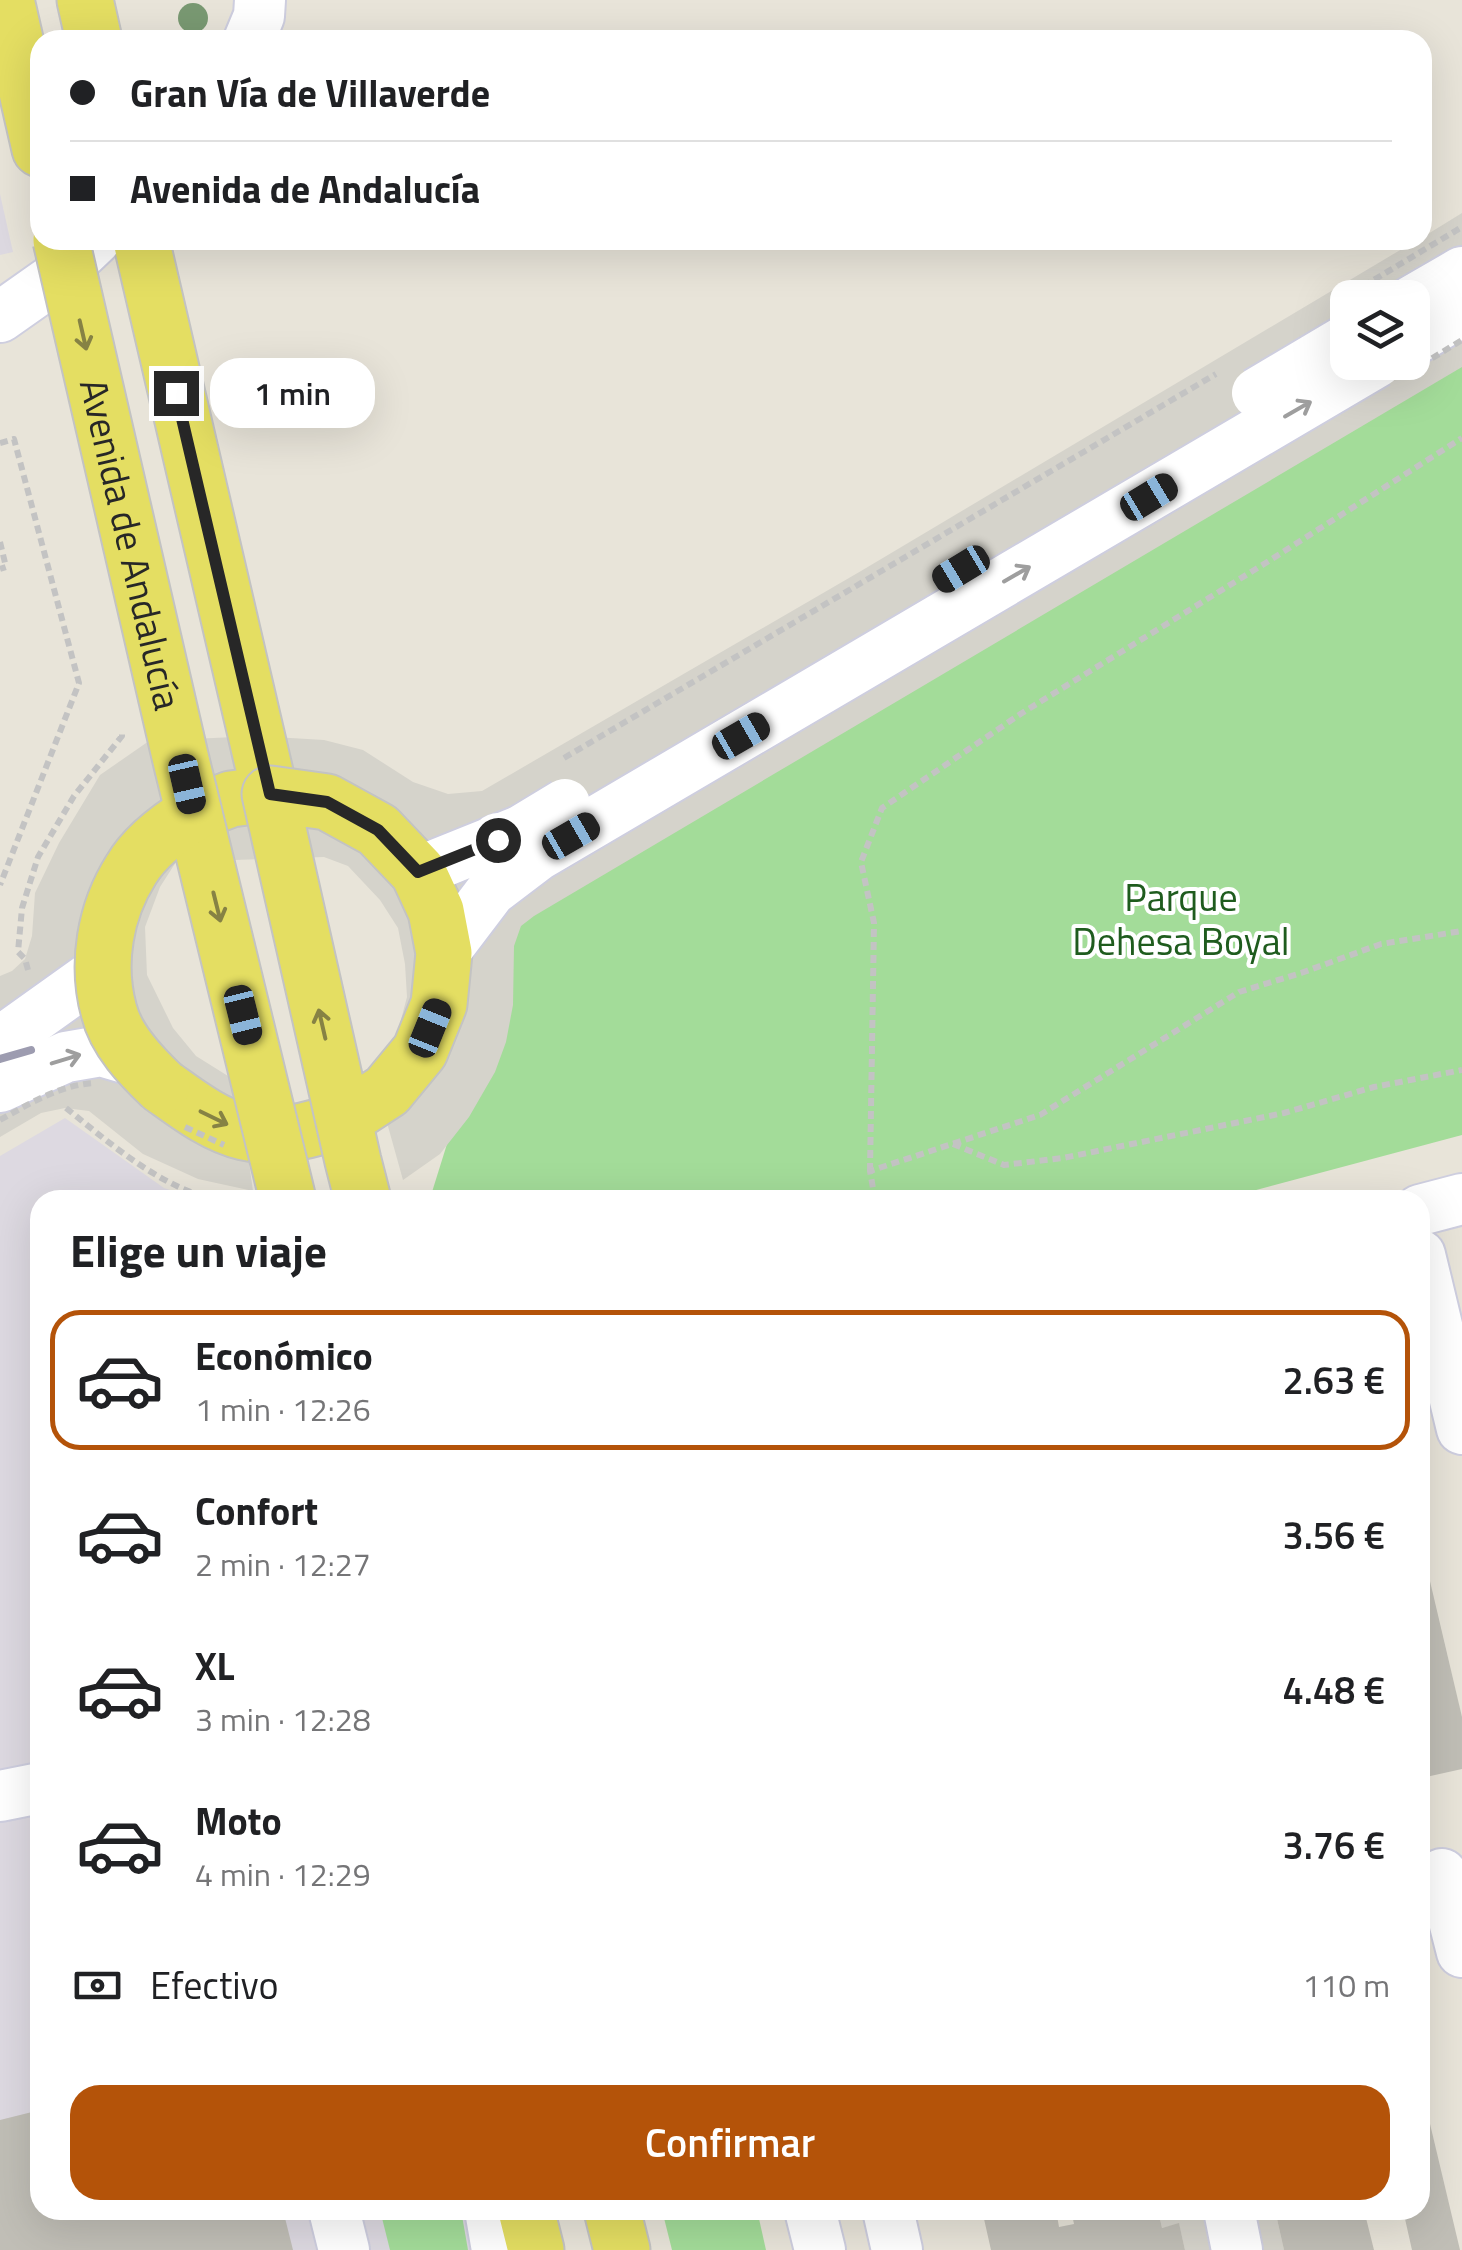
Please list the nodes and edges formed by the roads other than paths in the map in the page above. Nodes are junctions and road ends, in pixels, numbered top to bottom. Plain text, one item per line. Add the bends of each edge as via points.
1 (6, 0) edge
2 (84, 0) edge
3 (260, 0) edge
4 (92, 30) edge
5 (253, 30) edge
6 (30, 105) edge
7 (63, 250) edge
8 (84, 250) edge
9 (143, 250) edge
10 (1462, 272) edge
11 (1430, 291) edge
12 (1, 311) edge
13 (1462, 312) edge
14 (1330, 328) edge
15 (1430, 331) edge
16 (1346, 380) edge
17 (270, 794) junction
18 (194, 813) junction
19 (418, 872) junction
20 (444, 952) junction
21 (102, 969) junction
22 (0, 1042) edge
23 (136, 1061) junction
24 (0, 1087) edge
25 (344, 1119) junction
26 (272, 1134) junction
27 (286, 1190) edge
28 (360, 1190) edge
29 (1462, 1200) edge
30 (1430, 1208) edge
31 (1430, 1296) edge
32 (1462, 1429) edge
33 (30, 1790) edge
34 (0, 1796) edge
35 (1441, 1874) edge
36 (1462, 1952) edge
37 (336, 2220) edge
38 (492, 2220) edge
39 (528, 2220) edge
40 (614, 2220) edge
41 (812, 2220) edge
42 (890, 2220) edge
43 (1230, 2220) edge
44 (344, 2250) edge
45 (497, 2250) edge
46 (536, 2250) edge
47 (622, 2250) edge
48 (820, 2250) edge
49 (897, 2250) edge
50 (1238, 2250) edge

1 - 6 main road
2 - 4 main road
3 - 5 street
7 -> 18 main road, Avenida de Andalucía, bridge
8 - 12 street via 54,279
9 - 17 main road, Avenida de Andalucía
10 - 11 street
13 - 15 street
14 - 19 street, bridge via 522,830
20 -> 16 street, bridge via 490,891 537,856
17 - 18 main road
17 - 19 main road, bridge via 327,802 378,830
25 -> 17 main road, Avenida de Andalucía, bridge
18 - 21 main road, bridge via 132,867 109,916
18 -> 26 main road, Avenida de Andalucía, bridge
19 - 20 main road, bridge via 436,911
20 - 25 main road, bridge via 440,1004 420,1051 387,1091
21 - 22 street
21 - 23 main road, bridge via 109,1014
24 -> 23 street via 66,1056 101,1050
23 -> 26 main road, bridge via 203,1114 242,1132
25 - 26 main road
25 - 28 main road, Avenida de Andalucía, bridge
26 - 27 main road, Avenida de Andalucía, bridge
29 - 30 street
31 - 32 street
33 - 34 street
35 - 36 street
37 - 44 street
38 - 45 street
39 - 46 main road
40 - 47 main road
41 - 48 street
42 - 49 street
43 - 50 street

